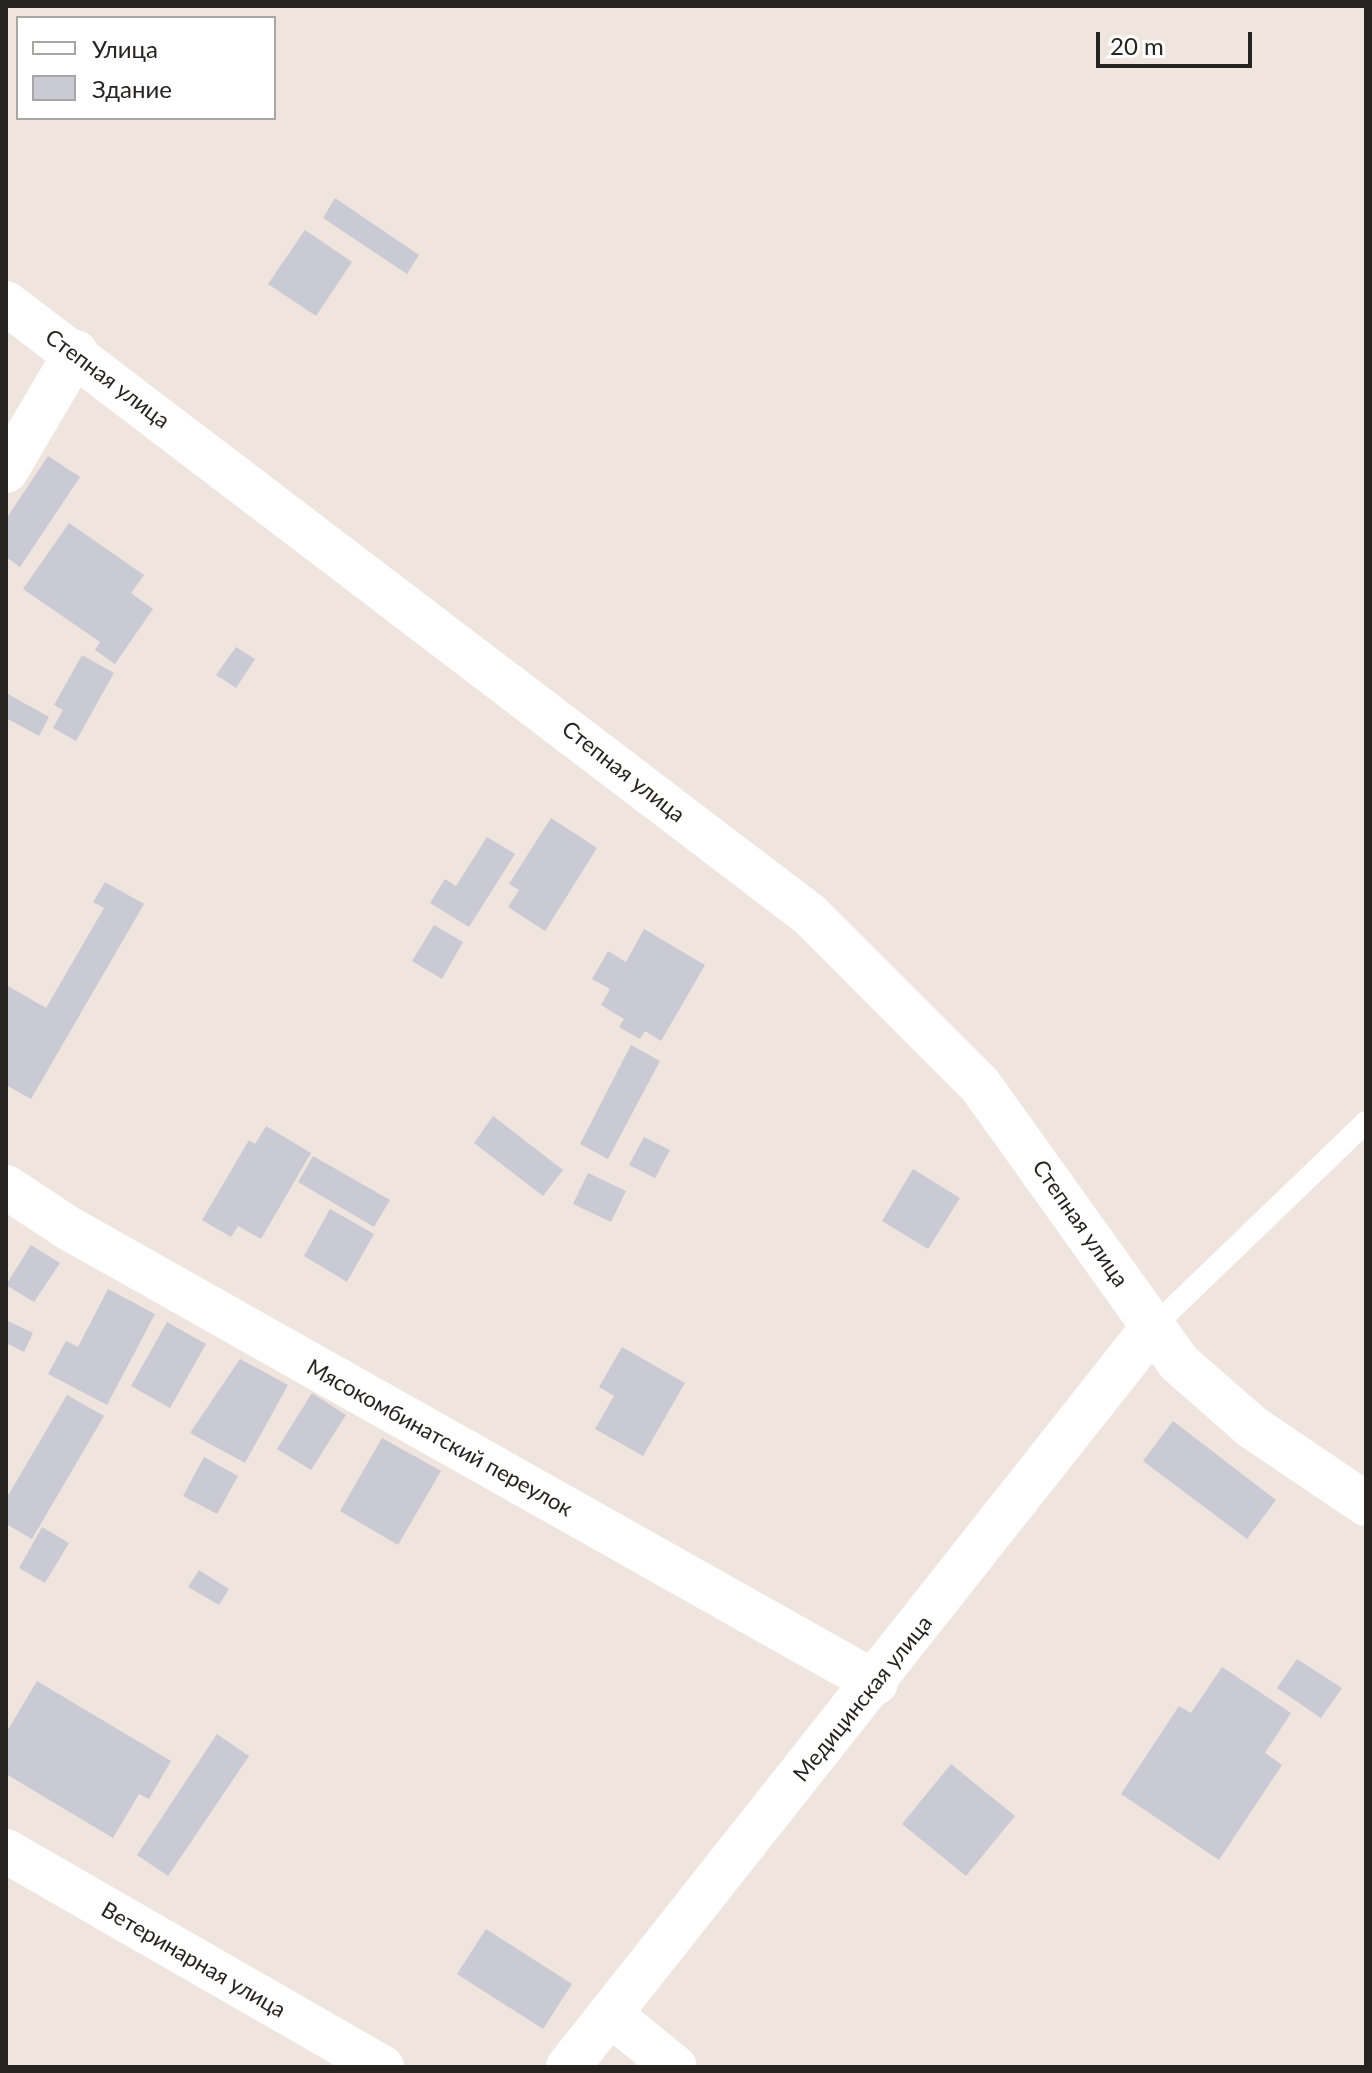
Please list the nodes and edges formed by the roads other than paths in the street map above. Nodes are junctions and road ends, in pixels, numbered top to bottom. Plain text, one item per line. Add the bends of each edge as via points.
1 (6, 303) edge
2 (76, 352) junction
3 (6, 471) edge
4 (1366, 1122) edge
5 (6, 1187) edge
6 (1153, 1327) junction
7 (1366, 1504) edge
8 (876, 1683) junction
9 (6, 1851) edge
10 (612, 2016) junction
11 (382, 2067) edge
12 (568, 2067) edge
13 (675, 2067) edge

1 - 2 street, Степная улица
2 - 3 street
2 - 6 street, Степная улица via 809,914 980,1085
4 - 6 lane
5 - 8 street, Мясокомбинатский переулок via 70,1229
6 - 7 street, Степная улица via 1212,1396
6 - 8 street, Медицинская улица
8 - 10 street, Медицинская улица
9 - 11 street, Ветеринарная улица
10 - 12 street, Медицинская улица
10 - 13 street

